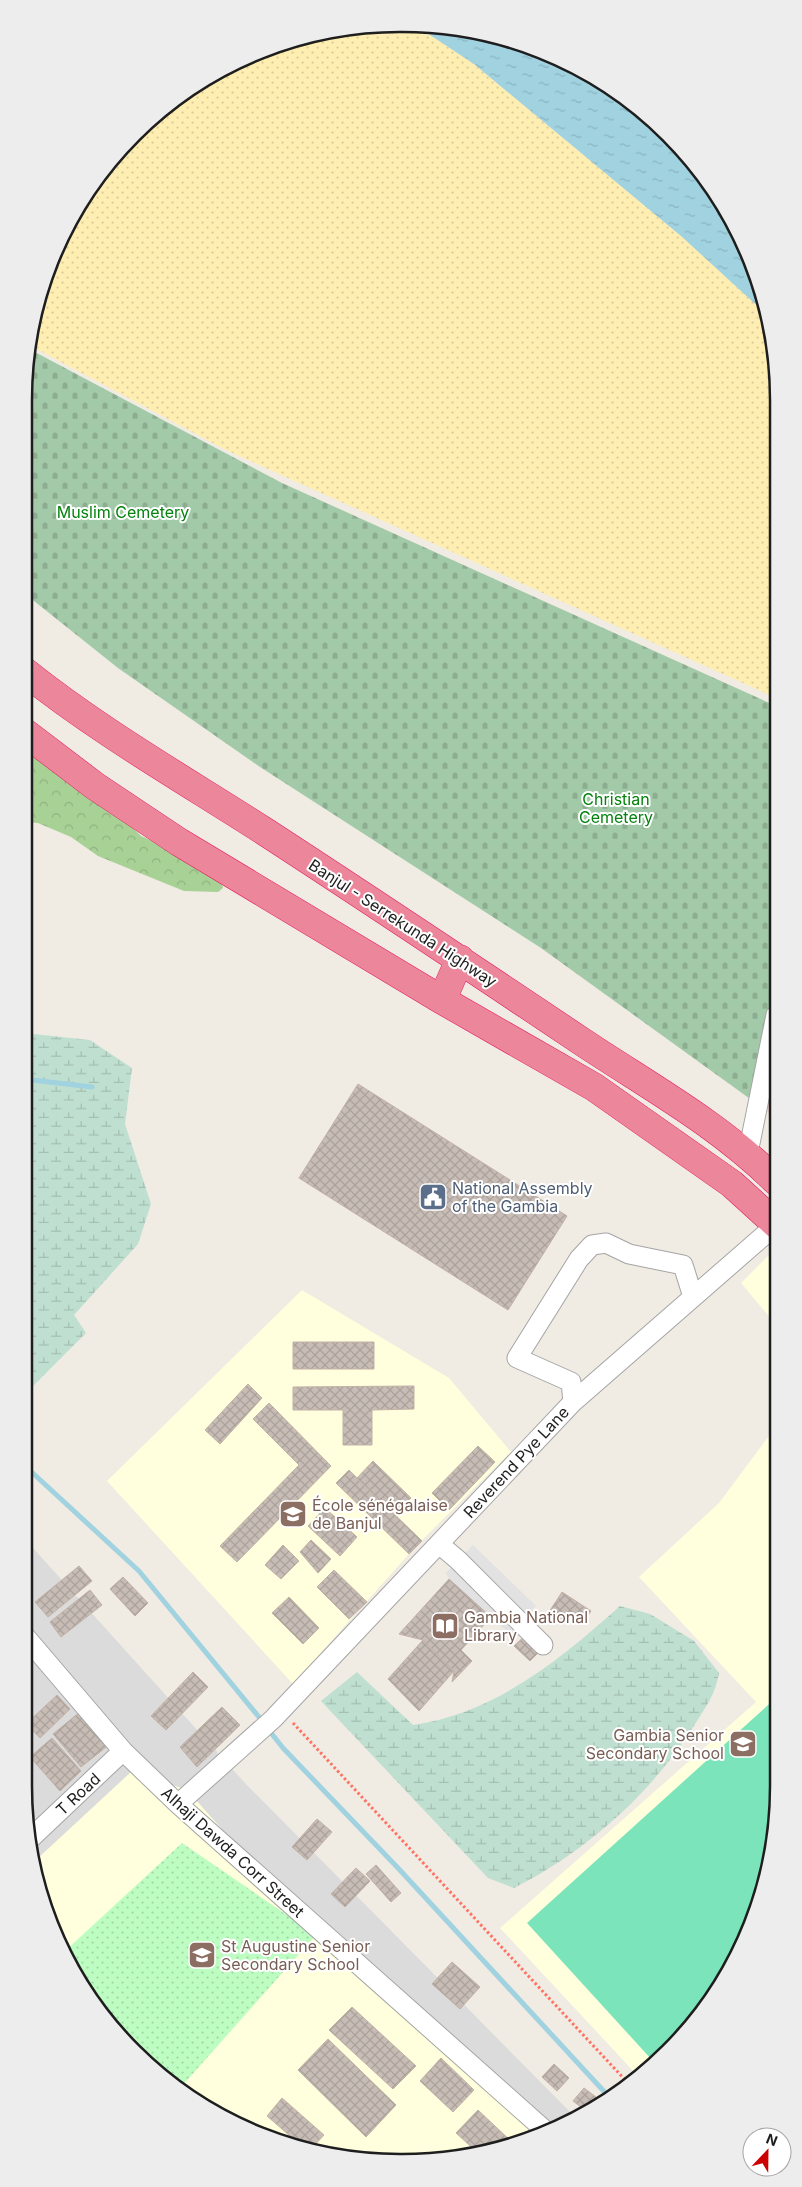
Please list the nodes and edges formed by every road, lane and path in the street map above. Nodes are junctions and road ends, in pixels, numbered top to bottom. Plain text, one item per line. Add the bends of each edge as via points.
1 (32, 677) edge
2 (32, 738) edge
3 (460, 959) junction
4 (442, 1000) junction
5 (770, 1045) edge
6 (748, 1153) junction
7 (770, 1175) edge
8 (770, 1218) edge
9 (770, 1230) edge
10 (693, 1297) junction
11 (573, 1402) junction
12 (439, 1544) junction
13 (32, 1644) edge
14 (542, 1645) dead end
15 (277, 1714) junction
16 (123, 1752) junction
17 (178, 1804) junction
18 (36, 1833) edge
19 (624, 2079) edge
20 (541, 2127) edge

1 - 3 highway, Banjul - Serrekunda Highway via 139,753
2 - 4 highway via 95,786 179,842
3 - 4 highway
3 - 6 highway, Banjul - Serrekunda Highway via 687,1108
4 - 8 highway via 594,1087 732,1184
5 - 6 street
6 - 7 highway, Banjul - Serrekunda Highway
9 - 10 street, Reverend Pye Lane
10 - 11 street, Reverend Pye Lane
10 - 11 street via 683,1265 629,1254 606,1243 592,1245 579,1259 517,1358 571,1382
11 - 12 street, Reverend Pye Lane
12 - 14 street
12 - 15 street, Reverend Pye Lane
13 - 16 street, Alhaji Dawda Corr Street
15 - 17 street, Reverend Pye Lane
15 - 19 path
16 - 17 street, Alhaji Dawda Corr Street
16 - 18 street, T Road
17 - 20 street, Alhaji Dawda Corr Street

